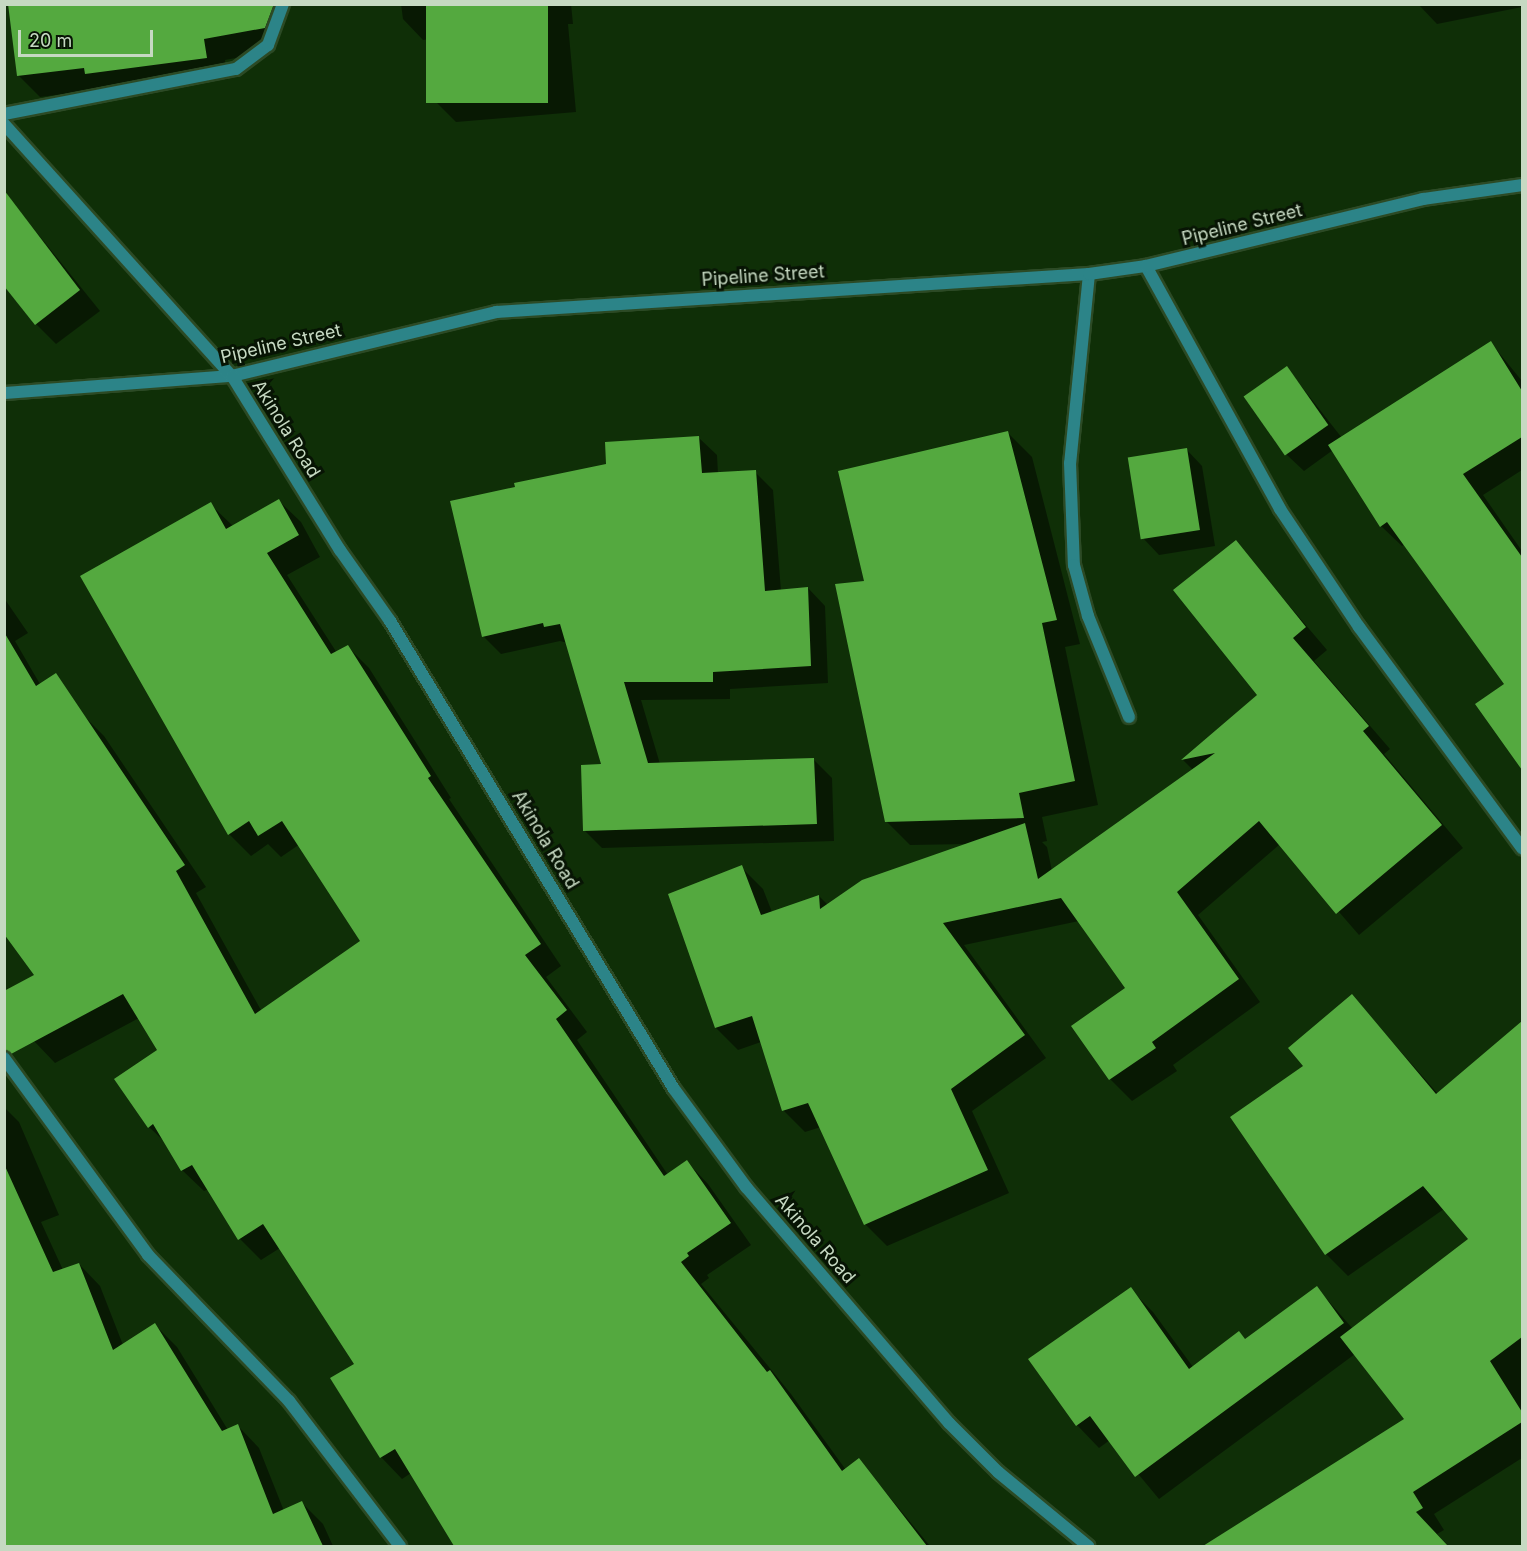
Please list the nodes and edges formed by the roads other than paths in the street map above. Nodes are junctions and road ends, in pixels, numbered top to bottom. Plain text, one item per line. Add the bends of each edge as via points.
1 (283, 4) edge
2 (4, 114) edge
3 (4, 124) edge
4 (1522, 185) edge
5 (1146, 266) junction
6 (1089, 274) junction
7 (232, 376) junction
8 (4, 393) edge
9 (1129, 717) dead end
10 (1522, 848) edge
11 (4, 1058) edge
12 (400, 1546) edge
13 (1088, 1546) edge

1 - 2 street via 268,45 236,69
3 - 7 street, Akinola Road
4 - 5 street, Pipeline Street via 1423,200
5 - 6 street, Pipeline Street
5 - 10 street via 1280,509 1359,627
6 - 7 street, Pipeline Street via 496,312
6 - 9 street via 1070,463 1074,565 1088,616
7 - 8 street, Pipeline Street
7 - 13 street, Akinola Road via 340,550 390,621 674,1089 746,1187 949,1423 998,1472
11 - 12 street via 148,1255 290,1401

